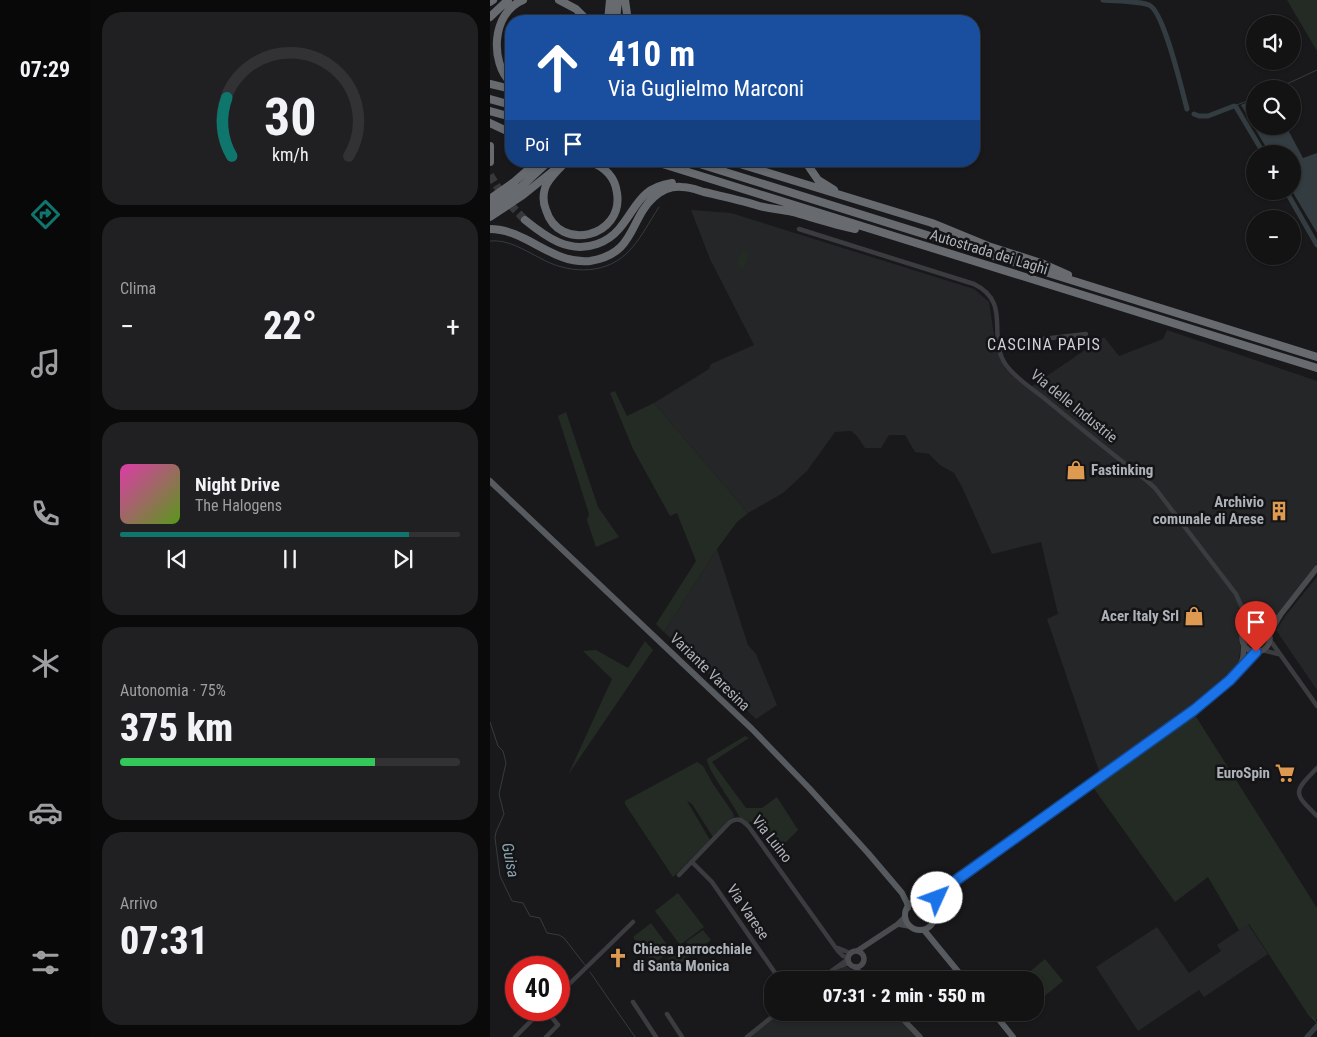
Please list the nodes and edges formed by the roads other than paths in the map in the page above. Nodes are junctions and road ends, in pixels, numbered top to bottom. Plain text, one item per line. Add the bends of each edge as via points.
1 (508, 0) edge
2 (523, 0) edge
3 (559, 0) edge
4 (610, 0) edge
5 (618, 0) edge
6 (624, 0) edge
7 (582, 15) edge
8 (609, 15) edge
9 (617, 15) edge
10 (622, 15) edge
11 (627, 15) edge
12 (490, 17) edge
13 (505, 78) edge
14 (490, 84) edge
15 (505, 88) edge
16 (490, 99) edge
17 (505, 103) edge
18 (490, 110) edge
19 (505, 115) edge
20 (490, 123) edge
21 (505, 130) edge
22 (490, 146) edge
23 (490, 162) edge
24 (536, 167) edge
25 (539, 167) edge
26 (557, 167) edge
27 (559, 167) edge
28 (601, 167) edge
29 (672, 167) edge
30 (709, 167) edge
31 (750, 167) edge
32 (809, 167) edge
33 (555, 170) junction
34 (490, 199) edge
35 (738, 199) junction
36 (880, 207) junction
37 (490, 208) edge
38 (490, 217) edge
39 (525, 220) tunnel mouth
40 (490, 229) edge
41 (799, 229) dead end
42 (892, 236) junction
43 (1102, 290) junction
44 (1086, 334) dead end
45 (999, 344) junction
46 (1317, 357) edge
47 (1317, 368) edge
48 (490, 481) edge
49 (1317, 568) edge
50 (1244, 612) junction
51 (1281, 614) junction
52 (1254, 624) junction
53 (1262, 625) junction
54 (1245, 630) junction
55 (1270, 637) junction
56 (1244, 644) junction
57 (1259, 651) junction
58 (1281, 655) junction
59 (1238, 671) junction
60 (1317, 706) edge
61 (1317, 768) edge
62 (1317, 816) edge
63 (692, 862) junction
64 (679, 875) dead end
65 (902, 893) junction
66 (940, 893) junction
67 (917, 901) junction
68 (927, 902) junction
69 (908, 908) junction
70 (934, 909) junction
71 (906, 917) junction
72 (633, 922) dead end
73 (896, 925) junction
74 (932, 925) junction
75 (909, 926) junction
76 (924, 930) junction
77 (877, 937) junction
78 (935, 941) junction
79 (851, 958) junction
80 (863, 960) junction
81 (774, 971) edge
82 (831, 971) edge
83 (860, 971) edge
84 (863, 971) edge
85 (957, 971) edge
86 (570, 983) edge
87 (633, 1002) dead end
88 (668, 1014) dead end
89 (532, 1021) edge
90 (554, 1021) edge
91 (767, 1021) edge
92 (905, 1021) edge
93 (1000, 1021) edge
94 (515, 1037) edge
95 (546, 1037) edge
96 (656, 1037) edge
97 (682, 1037) edge
98 (747, 1037) edge
99 (920, 1037) edge
100 (1013, 1037) edge

1 - 12 highway
2 - 13 highway via 504,13 492,36 495,63
3 - 7 highway
4 - 8 highway
5 - 9 highway
6 - 10 highway
6 - 11 highway
14 - 15 highway
16 - 17 highway
18 - 19 highway
20 - 21 highway
22 - 23 highway
24 - 34 highway
25 - 37 highway via 522,186
26 - 33 highway
27 - 33 highway
28 - 33 highway via 617,189 616,211 601,230 578,236 561,231 547,214 544,192
29 - 42 highway, Autostrada dei Laghi
30 - 43 highway, Autostrada dei Laghi
31 - 36 highway
32 - 36 highway via 830,188
33 - 38 highway
35 - 39 highway via 687,184 663,185 639,200 613,236 584,247 557,242
35 - 40 highway via 686,187 666,190 647,204 623,244 607,255 589,261 561,256 513,232
35 - 42 highway via 832,225
36 - 43 highway via 1041,263
41 - 45 street, Via delle Industrie via 981,288 991,296 995,306
42 - 47 highway, Autostrada dei Laghi
43 - 46 highway, Autostrada dei Laghi
44 - 45 street
45 - 50 street, Via delle Industrie via 1004,360 1014,373 1154,488 1233,588
48 - 65 main road, Variante Varesina via 752,729
49 - 51 street
50 - 52 street, Via delle Industrie
50 - 54 street, Via delle Industrie
51 - 53 street
51 - 55 street
52 - 53 street
52 - 54 street
53 - 55 street
54 - 56 street
55 - 57 street via 1268,644
55 - 58 street
56 - 57 street via 1249,650
56 - 59 street
57 - 58 street
57 - 59 street
58 - 60 street
59 - 66 street via 1181,720
61 - 62 street via 1300,786 1298,794
63 - 64 street, Via Luino
63 - 79 street, Via Luino via 730,822 742,820 833,944
63 - 81 street, Via Varese via 712,882
65 - 67 main road, Variante Varesina
65 - 69 main road, Variante Varesina
66 - 68 street
66 - 70 street
67 - 68 main road, Variante Varesina
67 - 69 main road
68 - 70 main road
69 - 71 main road
70 - 74 main road via 936,916
71 - 73 street
71 - 75 main road
72 - 86 street
73 - 75 street
73 - 77 street
74 - 76 main road
74 - 78 main road
75 - 76 main road
76 - 78 main road
77 - 79 street
77 - 80 street
78 - 85 main road
79 - 80 street via 858,966
79 - 80 street via 861,953
79 - 82 street
79 - 83 street
80 - 84 street
87 - 96 street
88 - 97 street
89 - 94 street
90 - 95 street via 558,1025
91 - 98 street
92 - 99 street
93 - 100 main road

